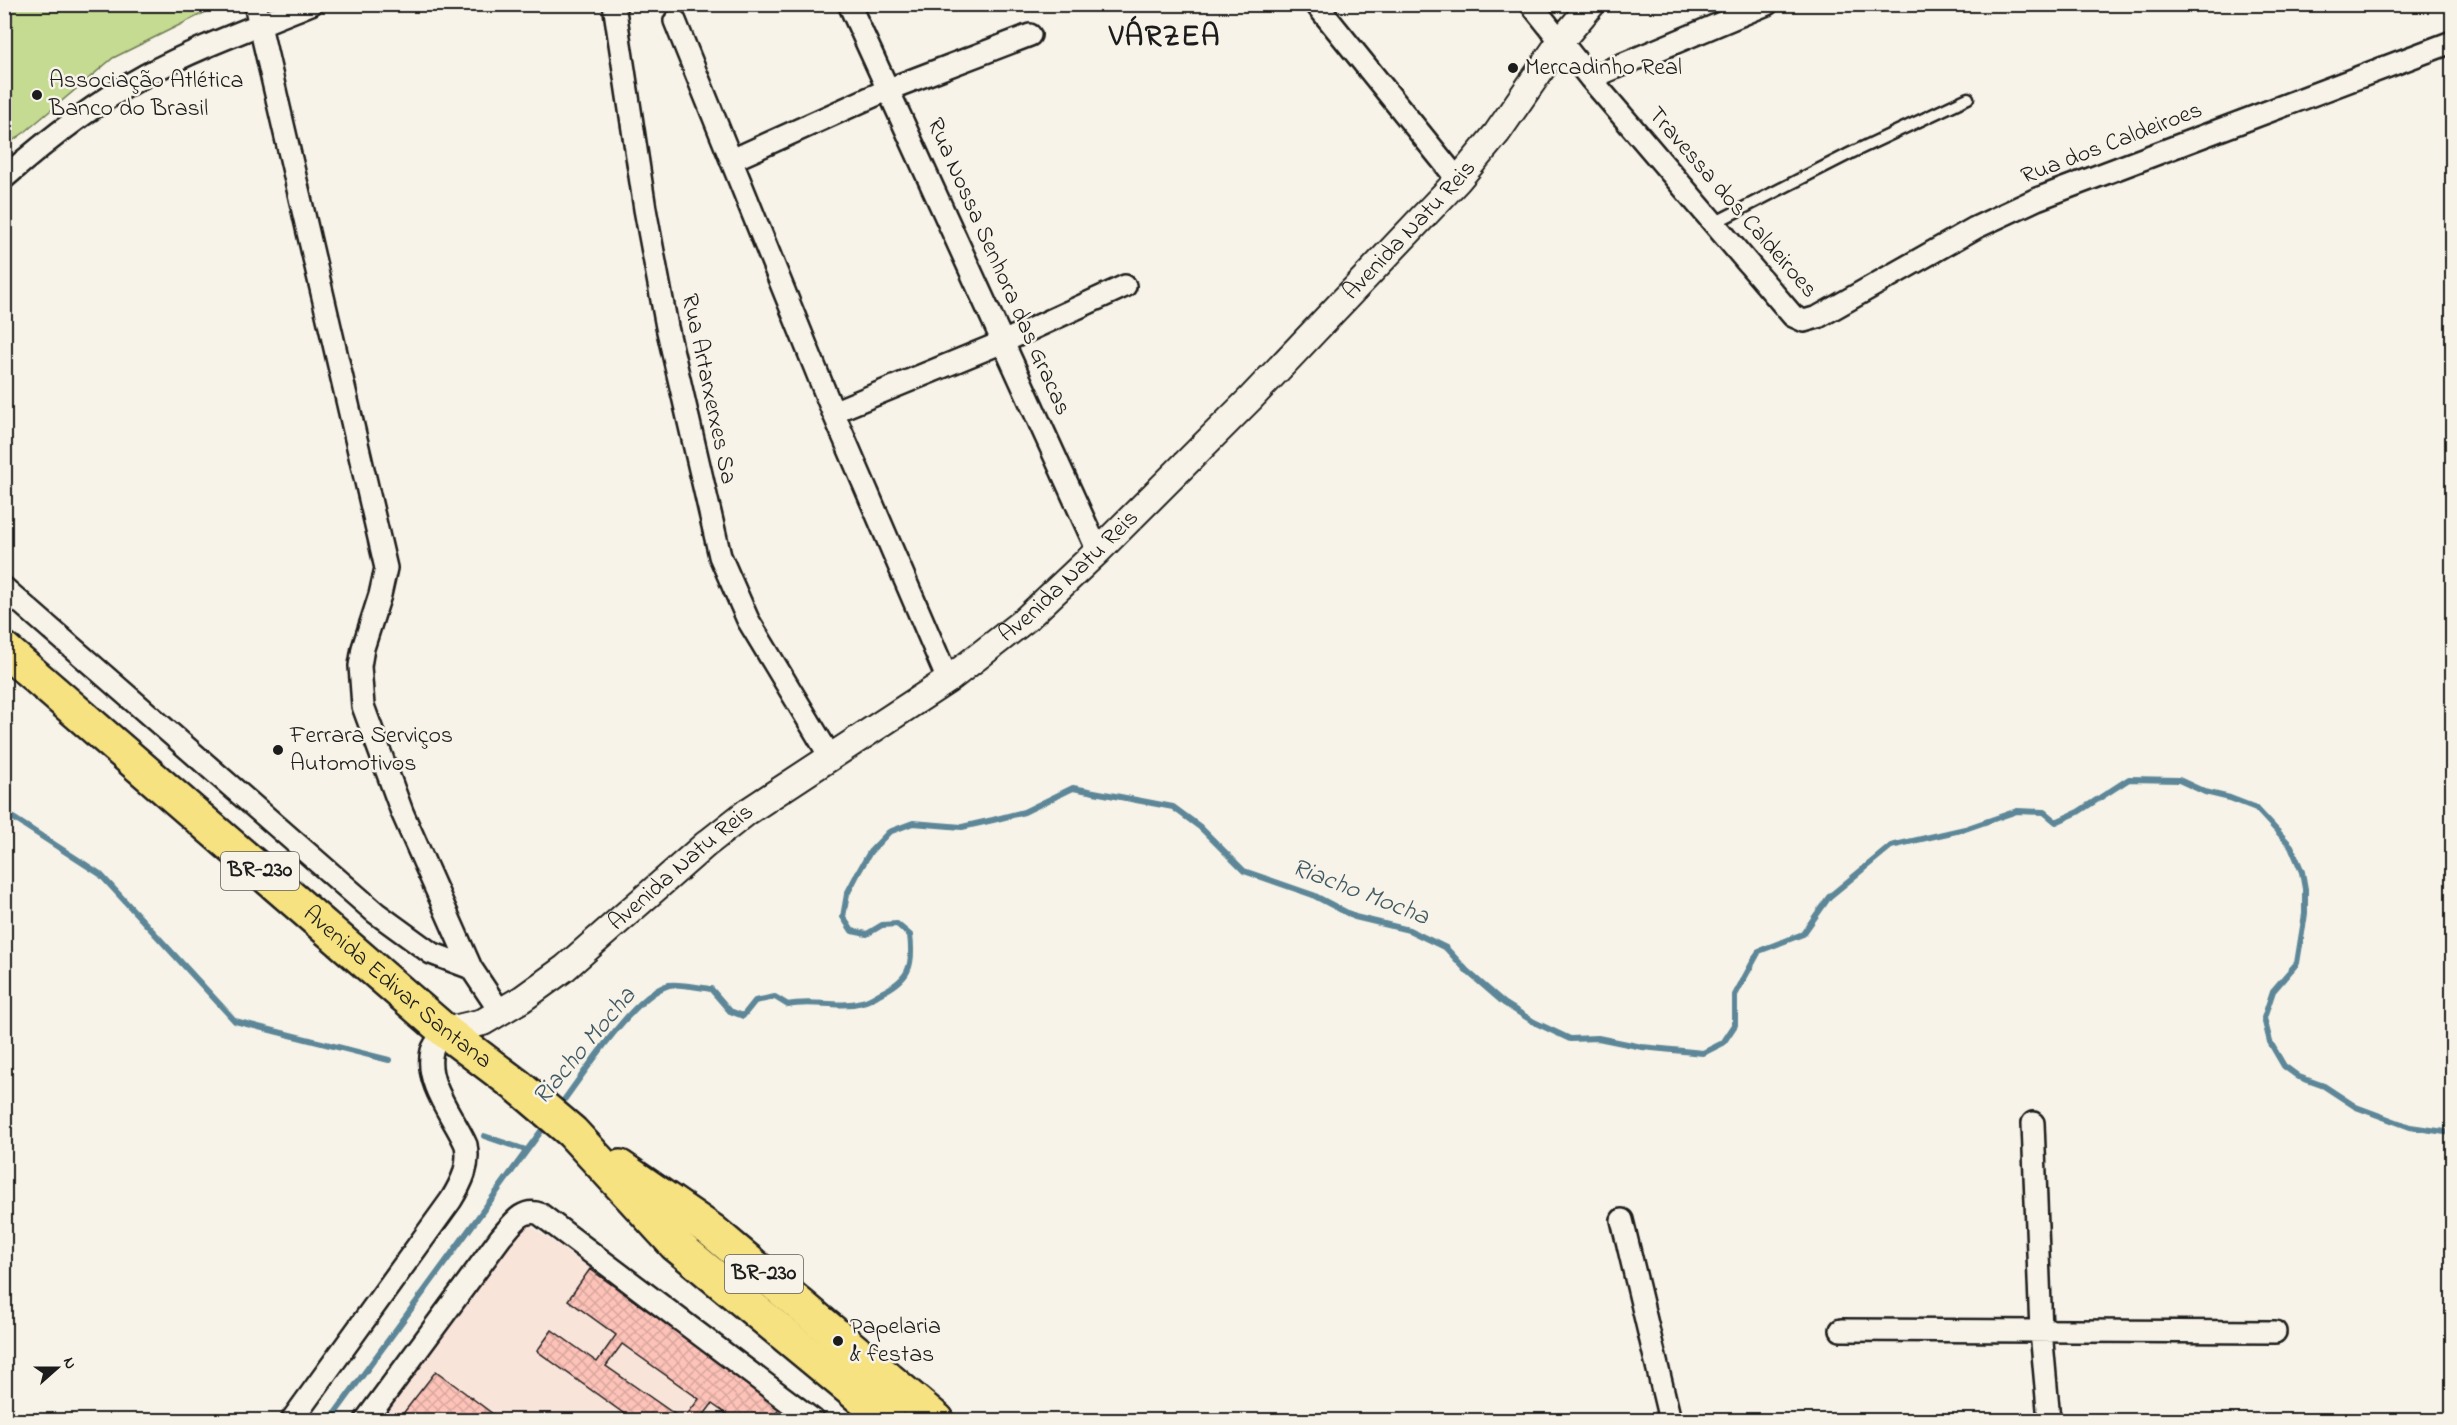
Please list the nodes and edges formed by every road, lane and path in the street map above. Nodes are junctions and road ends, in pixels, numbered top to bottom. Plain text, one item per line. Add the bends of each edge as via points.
1 (310, 4) edge
2 (614, 4) edge
3 (849, 4) edge
4 (1316, 4) edge
5 (1531, 4) edge
6 (1592, 4) edge
7 (1767, 4) edge
8 (258, 15) edge
9 (675, 21) dead end
10 (1030, 35) dead end
11 (1560, 42) junction
12 (2452, 42) edge
13 (1590, 78) junction
14 (889, 89) junction
15 (1968, 98) dead end
16 (732, 159) junction
17 (4, 178) edge
18 (1458, 180) junction
19 (1714, 223) junction
20 (1125, 286) dead end
21 (1804, 321) joint
22 (1003, 342) junction
23 (833, 412) junction
24 (1098, 551) junction
25 (4, 588) edge
26 (4, 649) edge
27 (948, 680) junction
28 (831, 758) junction
29 (471, 968) junction
30 (501, 1013) junction
31 (445, 1031) junction
32 (2033, 1123) dead end
33 (577, 1136) junction
34 (1622, 1220) dead end
35 (1841, 1330) dead end
36 (2041, 1331) junction
37 (2275, 1332) dead end
38 (292, 1420) edge
39 (366, 1420) edge
40 (813, 1420) edge
41 (888, 1420) edge
42 (937, 1420) edge
43 (1670, 1420) edge
44 (2049, 1420) edge

1 - 8 street
2 - 28 street, Rua Artarxerxes Sa via 666,327 720,556 747,620
3 - 14 street, Rua Nossa Senhora das Gracas
4 - 18 street
5 - 11 street, Travessa dos Caldeiroes
6 - 11 street, Avenida Natu Reis
7 - 13 street
8 - 17 street via 119,91
8 - 29 street via 386,568 363,648 363,706 402,812
9 - 16 street
10 - 14 street
11 - 13 street, Travessa dos Caldeiroes
11 - 18 street, Avenida Natu Reis via 1497,133
12 - 21 street, Rua dos Caldeiroes via 2037,199 1975,228 1818,317
13 - 19 street, Travessa dos Caldeiroes
14 - 16 street
14 - 22 street, Rua Nossa Senhora das Gracas
15 - 19 lane
16 - 23 street
18 - 24 street, Avenida Natu Reis via 1250,399
19 - 21 street, Travessa dos Caldeiroes via 1792,316
20 - 22 street
22 - 23 street
22 - 24 street, Rua Nossa Senhora das Gracas
23 - 27 street
24 - 27 street, Avenida Natu Reis via 1026,620
25 - 29 street, Avenida Edivar Santana via 376,913 431,953
26 - 31 highway, Avenida Edivar Santana / BR-230
27 - 28 street, Avenida Natu Reis
28 - 30 street, Avenida Natu Reis via 734,822 565,968
29 - 30 street
30 - 31 street, Avenida Natu Reis via 483,1022
31 - 33 highway, Avenida Edivar Santana / BR-230
31 - 38 street via 433,1049 430,1063 435,1083 466,1145 464,1178
32 - 36 street
33 - 41 highway, BR-230 via 675,1244
33 - 42 highway, BR-230 via 711,1230
34 - 43 street
35 - 36 street
36 - 37 street
36 - 44 street
39 - 40 street via 501,1237 527,1212 540,1214

